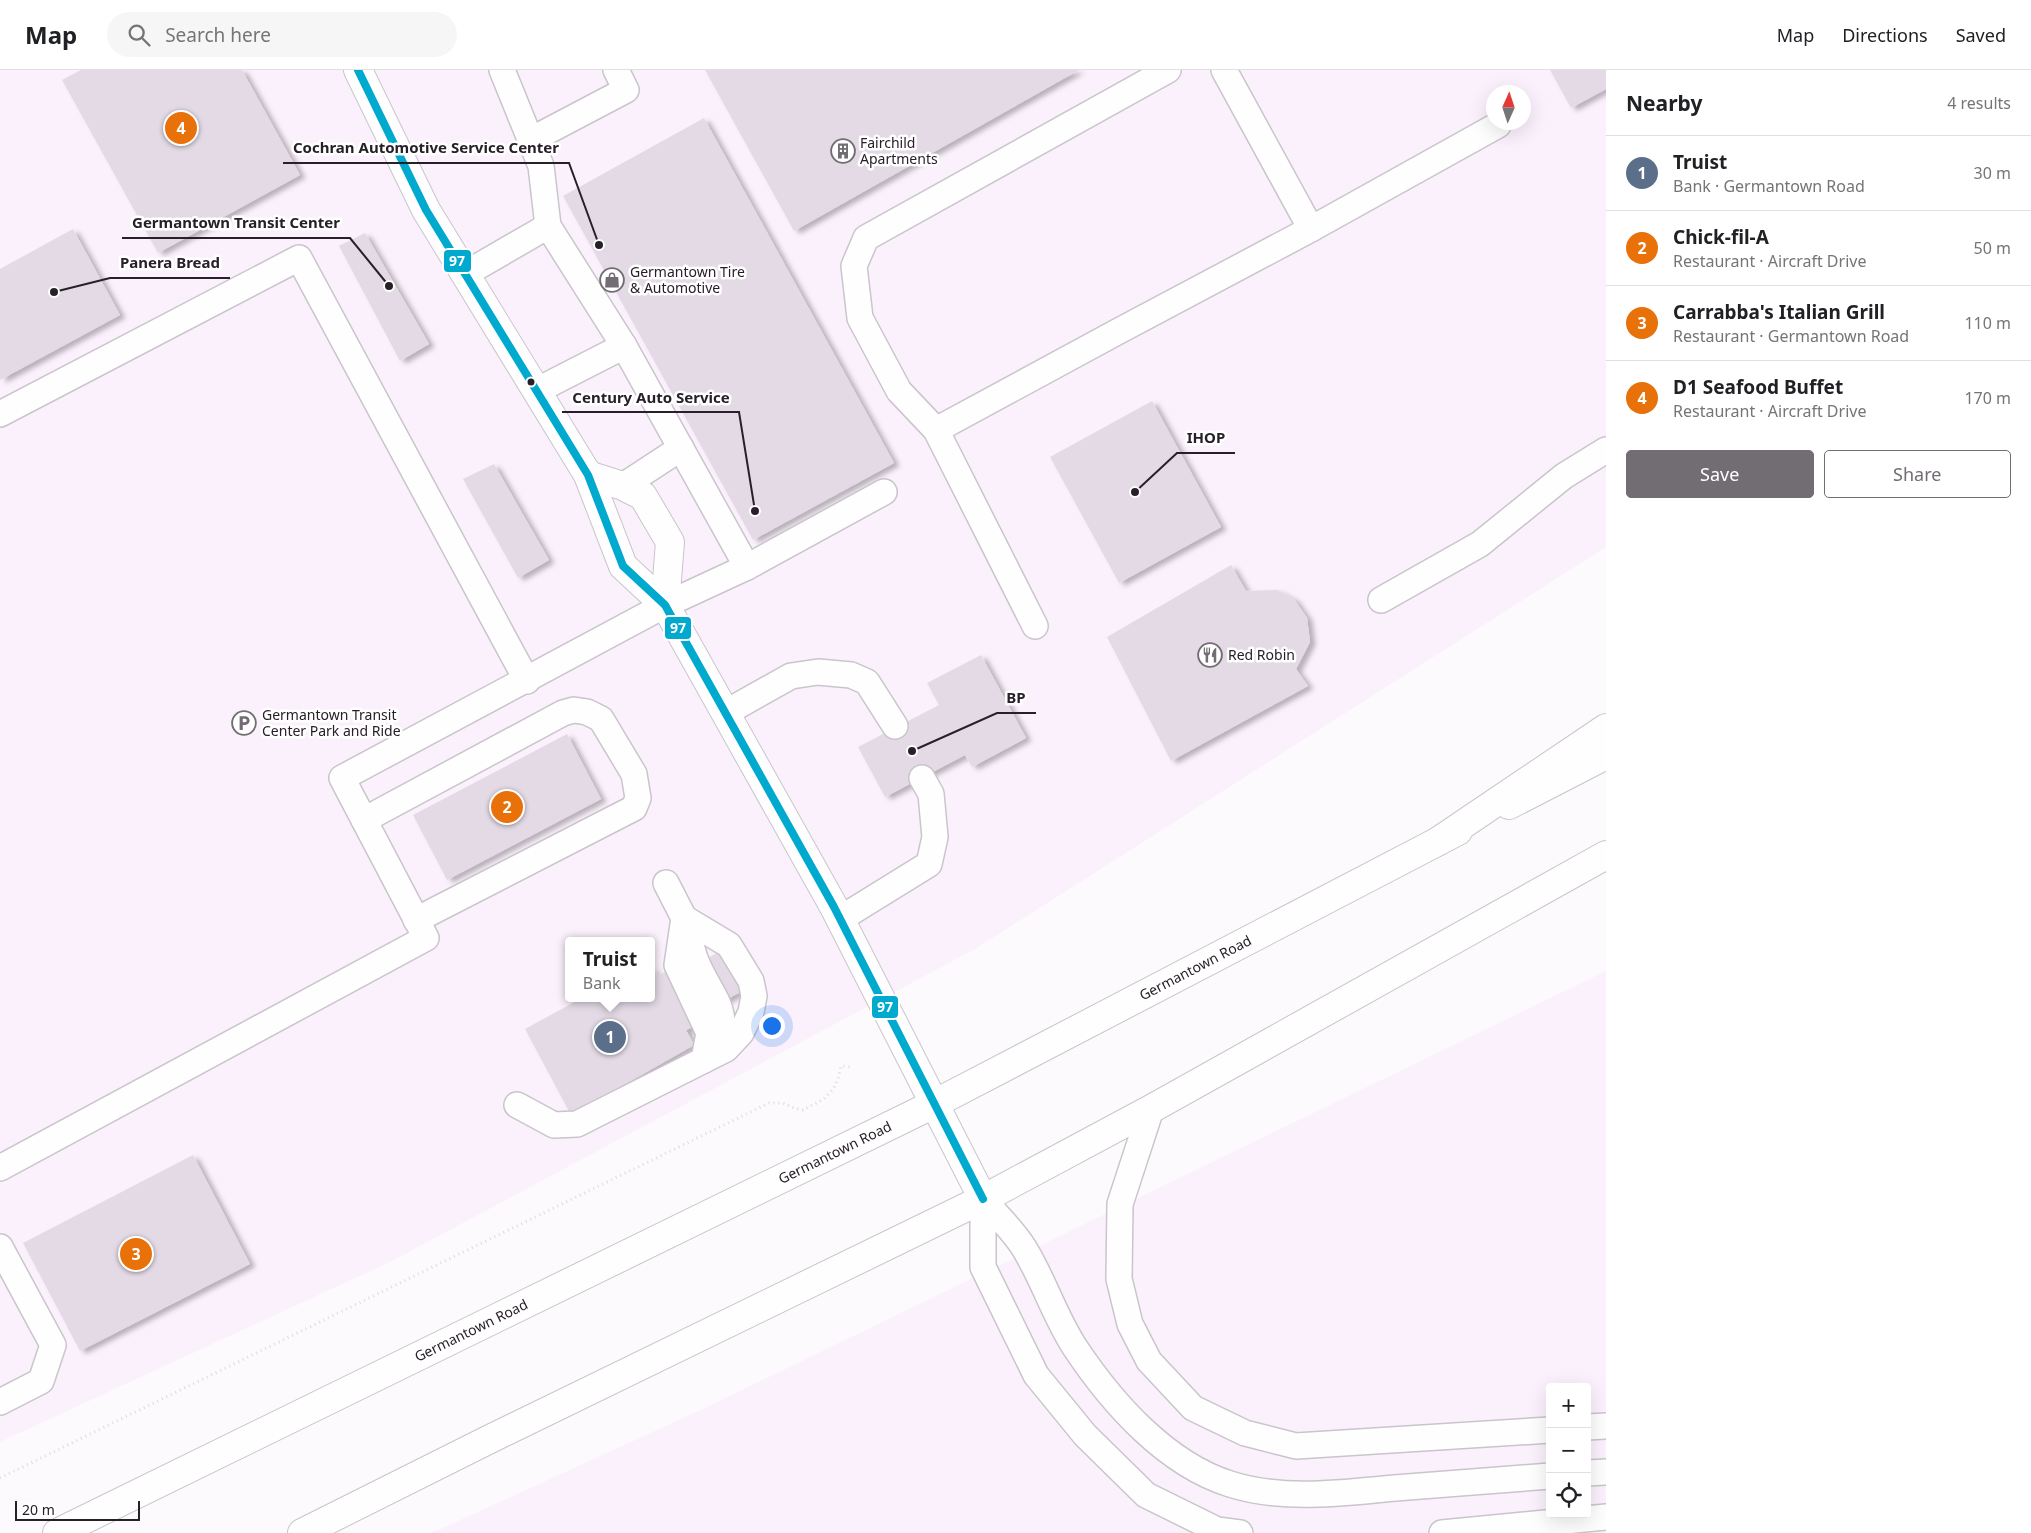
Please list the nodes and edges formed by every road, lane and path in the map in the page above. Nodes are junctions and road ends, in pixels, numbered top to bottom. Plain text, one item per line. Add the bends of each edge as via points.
1 (358, 70) edge
2 (502, 70) edge
3 (616, 70) edge
4 (1168, 70) edge
5 (1224, 70) edge
6 (1489, 130) edge
7 (531, 140) junction
8 (548, 226) junction
9 (1311, 229) junction
10 (465, 274) junction
11 (624, 346) junction
12 (536, 392) junction
13 (0, 414) edge
14 (936, 430) junction
15 (681, 448) junction
16 (1606, 450) edge
17 (588, 475) junction
18 (623, 486) junction
19 (884, 492) dead end
20 (747, 567) junction
21 (1381, 600) dead end
22 (665, 605) junction
23 (1035, 626) dead end
24 (527, 681) junction
25 (725, 713) junction
26 (895, 726) dead end
27 (1606, 728) edge
28 (1606, 755) edge
29 (922, 778) dead end
30 (364, 820) junction
31 (1437, 842) junction
32 (1606, 855) edge
33 (666, 883) dead end
34 (684, 918) junction
35 (416, 920) junction
36 (840, 920) junction
37 (704, 1060) junction
38 (851, 1067) dead end
39 (934, 1104) junction
40 (517, 1105) dead end
41 (1151, 1110) junction
42 (0, 1168) edge
43 (983, 1199) junction
44 (0, 1246) edge
45 (0, 1402) edge
46 (1606, 1426) edge
47 (1591, 1427) edge
48 (1546, 1430) edge
49 (1606, 1472) edge
50 (1591, 1473) edge
51 (1546, 1476) edge
52 (0, 1478) edge
53 (1606, 1517) edge
54 (57, 1533) edge
55 (302, 1533) edge
56 (1240, 1533) edge
57 (1442, 1533) edge

1 - 10 main road via 426,210
2 - 7 lane
3 - 7 lane via 626,90
4 - 14 lane via 866,238 854,266 860,318 899,391
5 - 9 lane
6 - 9 lane
7 - 8 lane via 541,166
8 - 10 lane
8 - 11 lane
9 - 14 lane
10 - 12 main road
11 - 12 lane
11 - 15 lane
12 - 17 main road
13 - 24 lane via 299,258
14 - 23 lane
15 - 18 lane
15 - 20 lane
16 - 21 lane via 1564,476 1480,544
17 - 18 main road
17 - 22 main road via 623,566
18 - 22 main road via 643,496 670,542
19 - 20 lane
20 - 22 lane
22 - 24 lane
22 - 25 main road
24 - 30 lane via 342,778
25 - 26 lane via 791,676 818,672 852,676 867,682
25 - 36 main road
27 - 31 main road
28 - 31 main road, Germantown Road
29 - 36 lane via 931,794 936,837 929,864
30 - 35 lane
30 - 35 lane via 574,710 602,719 634,774 638,798 634,808
31 - 39 main road, Germantown Road
32 - 41 main road
33 - 34 lane
34 - 37 lane via 677,965 709,1034
34 - 37 lane via 729,945 751,981 754,996 741,1033 726,1049
35 - 42 lane via 426,938
36 - 39 main road
37 - 40 lane via 577,1124 554,1125
38 - 52 path via 841,1066 829,1094 803,1110 783,1103 769,1103
39 - 43 main road
39 - 54 main road, Germantown Road
41 - 43 main road
41 - 48 lane via 1120,1204 1119,1279 1130,1324 1149,1361 1193,1408 1246,1433 1296,1446
43 - 51 lane via 1024,1247 1075,1348 1104,1386 1127,1415 1156,1443 1193,1467 1237,1486 1270,1492 1321,1494
43 - 55 main road
43 - 56 lane via 983,1267 1036,1375 1085,1435 1146,1495 1217,1530
44 - 45 lane via 53,1345 41,1381
46 - 47 lane
49 - 50 lane
53 - 57 lane

